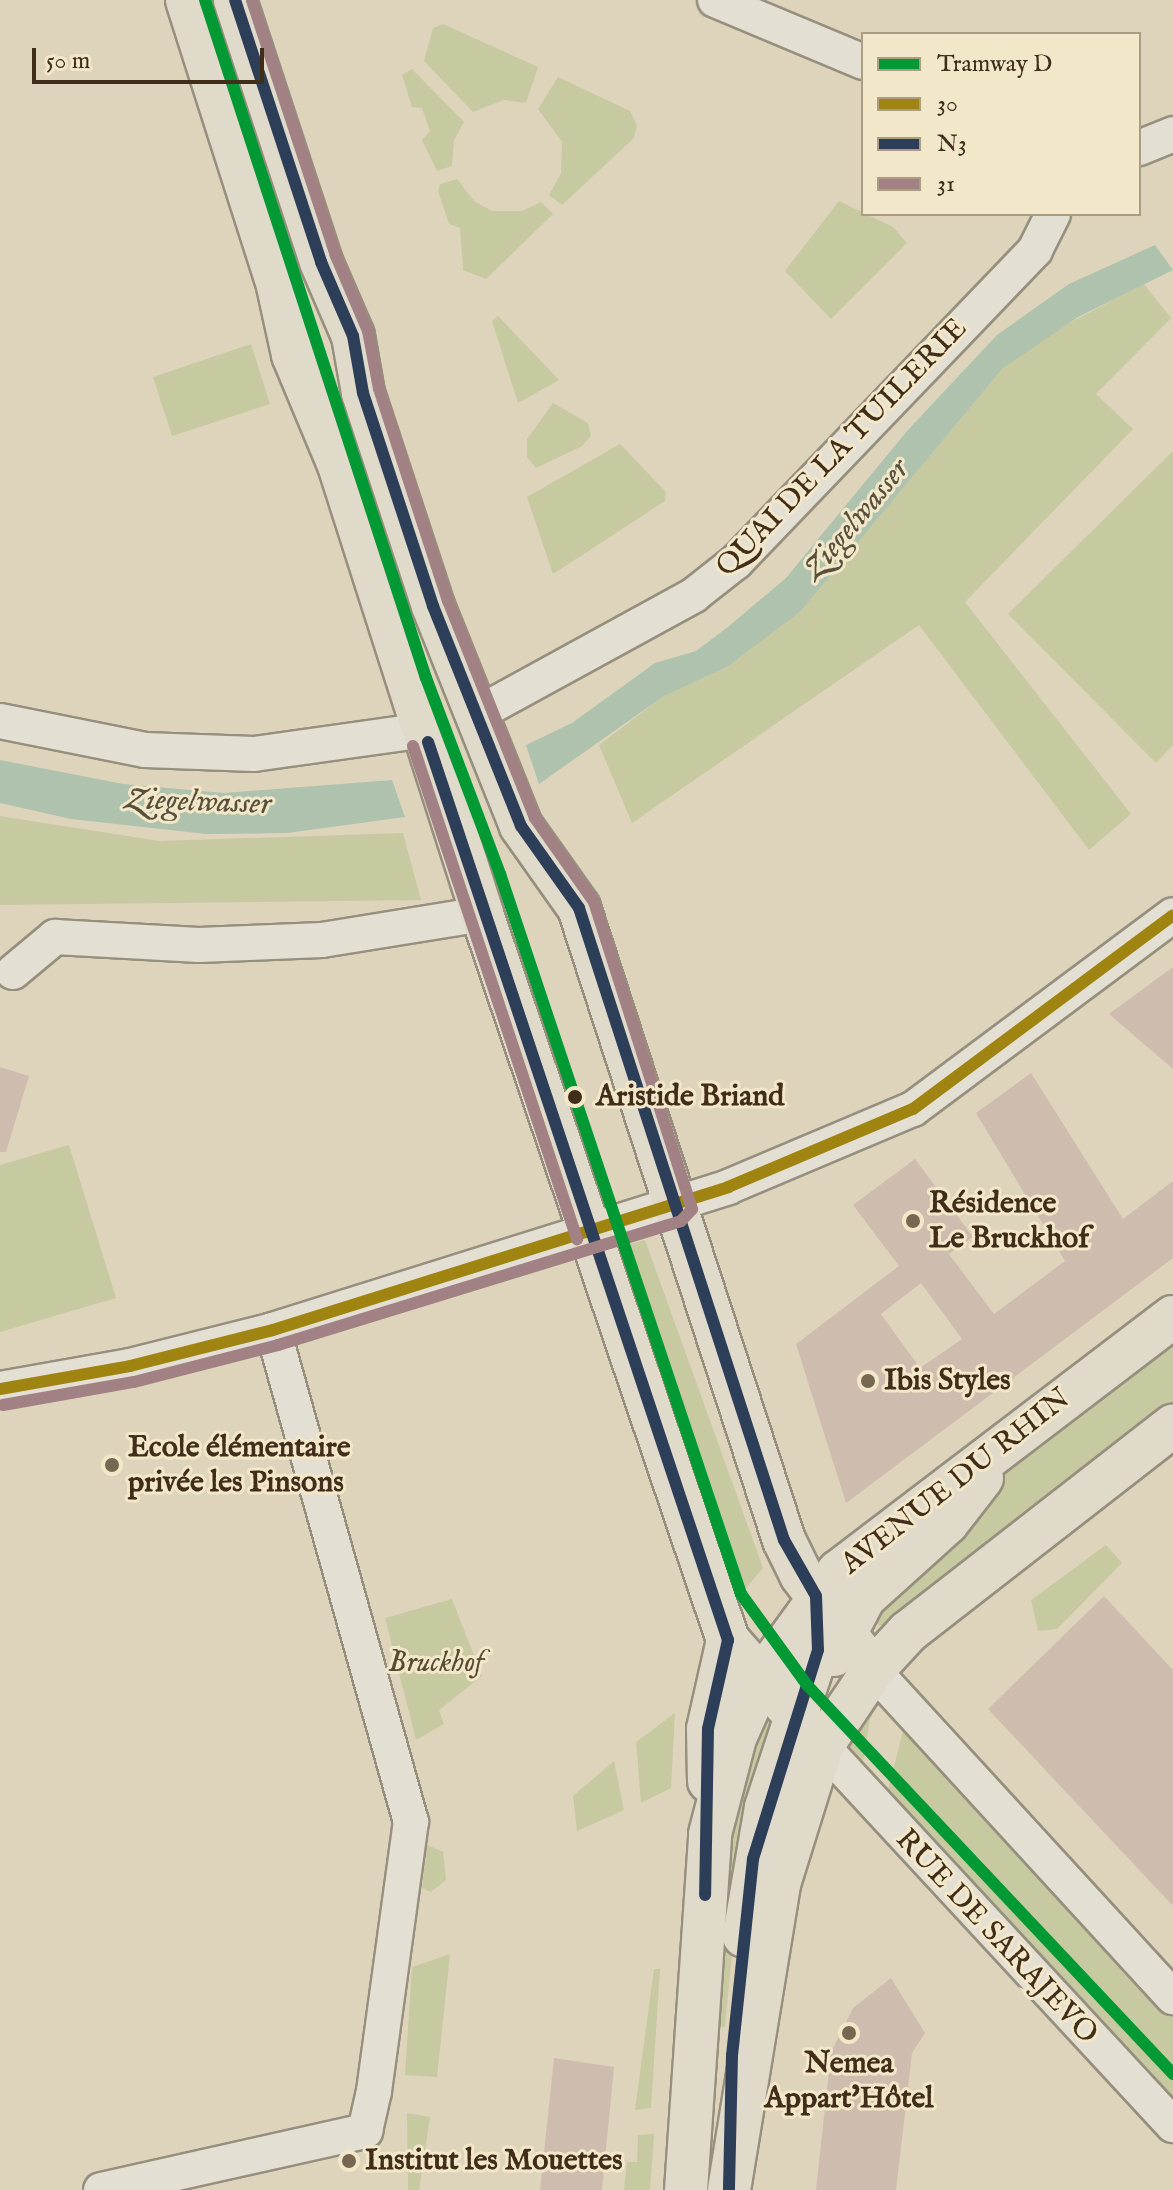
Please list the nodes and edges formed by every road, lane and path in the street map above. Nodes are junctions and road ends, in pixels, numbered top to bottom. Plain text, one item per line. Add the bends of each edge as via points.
1 (187, 0) edge
2 (235, 0) edge
3 (715, 0) edge
4 (861, 61) edge
5 (1173, 134) edge
6 (1141, 147) edge
7 (1052, 216) edge
8 (477, 714) junction
9 (0, 721) edge
10 (424, 730) junction
11 (482, 914) junction
12 (1173, 915) edge
13 (13, 972) dead end
14 (676, 1206) junction
15 (592, 1234) junction
16 (1173, 1317) edge
17 (273, 1330) junction
18 (0, 1389) edge
19 (1173, 1426) edge
20 (1014, 1436) junction
21 (816, 1596) junction
22 (843, 1632) junction
23 (728, 1640) junction
24 (873, 1670) junction
25 (762, 1677) junction
26 (810, 1732) junction
27 (710, 1834) junction
28 (1172, 1995) edge
29 (1173, 2125) edge
30 (731, 2175) edge
31 (101, 2190) edge
32 (686, 2190) edge

1 - 10 main road via 278,286 293,355 339,465
2 - 8 main road via 321,262 353,336 363,393 433,606
3 - 4 street
5 - 6 street
7 - 8 street, QUAI DE LA TUILERIE via 1035,250 736,562 694,595
8 - 10 main road, QUAI DE LA TUILERIE
8 - 14 main road via 521,826 579,908
9 - 10 street, QUAI DE LA TUILERIE via 145,750 254,754
10 - 11 main road
11 - 13 street via 322,940 199,945 55,937
11 - 15 main road
12 - 14 street via 913,1109
14 - 15 street
14 - 21 main road via 784,1540
15 - 17 street
15 - 23 main road
16 - 20 main road, AVENUE DU RHIN
17 - 18 street via 130,1366
17 - 31 street via 411,1822 374,2091 365,2131
19 - 24 main road via 908,1632
20 - 21 main road, AVENUE DU RHIN via 860,1553
20 - 22 main road via 947,1523 864,1598
21 - 22 main road
21 - 25 main road, AVENUE DU RHIN
21 - 26 main road via 818,1650
22 - 24 main road
22 - 26 main road
23 - 25 main road
23 - 27 main road via 708,1729
24 - 26 main road
24 - 28 street
25 - 26 main road
25 - 27 main road, AVENUE DU RHIN via 735,1738
26 - 29 street, RUE DE SARAJEVO
26 - 30 main road via 753,1859 732,2055
27 - 32 main road, AVENUE DU RHIN

